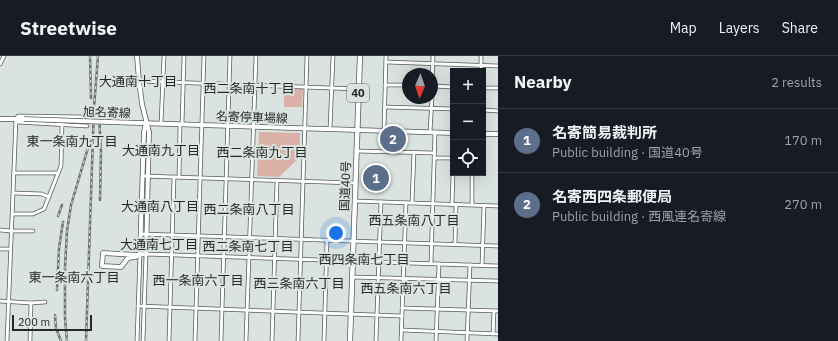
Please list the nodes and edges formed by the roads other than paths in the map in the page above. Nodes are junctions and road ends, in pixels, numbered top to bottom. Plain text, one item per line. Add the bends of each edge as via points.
1 (4, 56) edge
2 (137, 56) edge
3 (164, 56) edge
4 (184, 56) edge
5 (204, 56) edge
6 (230, 56) edge
7 (256, 56) edge
8 (307, 56) edge
9 (333, 56) edge
10 (360, 56) edge
11 (386, 56) edge
12 (433, 56) edge
13 (481, 56) edge
14 (386, 62) junction
15 (0, 64) edge
16 (433, 64) junction
17 (481, 66) junction
18 (498, 66) edge
19 (433, 68) edge
20 (139, 81) junction
21 (163, 82) junction
22 (183, 83) junction
23 (203, 83) junction
24 (229, 84) junction
25 (255, 85) junction
26 (385, 85) junction
27 (402, 86) edge
28 (438, 86) edge
29 (306, 87) junction
30 (450, 87) edge
31 (332, 88) junction
32 (486, 88) edge
33 (498, 88) edge
34 (359, 89) junction
35 (431, 104) edge
36 (385, 107) junction
37 (431, 108) junction
38 (450, 109) edge
39 (486, 110) edge
40 (498, 111) edge
41 (84, 117) dead end
42 (0, 119) edge
43 (16, 120) junction
44 (146, 123) junction
45 (62, 124) junction
46 (161, 124) junction
47 (181, 124) junction
48 (202, 125) junction
49 (87, 126) dead end
50 (228, 126) junction
51 (253, 127) junction
52 (305, 129) junction
53 (330, 129) junction
54 (357, 130) junction
55 (384, 130) junction
56 (433, 132) junction
57 (450, 133) edge
58 (486, 134) edge
59 (498, 134) edge
60 (356, 151) junction
61 (414, 152) junction
62 (434, 153) junction
63 (434, 158) junction
64 (450, 158) edge
65 (14, 172) junction
66 (58, 173) junction
67 (143, 176) junction
68 (149, 176) junction
69 (453, 176) edge
70 (472, 176) edge
71 (174, 177) junction
72 (179, 178) junction
73 (200, 178) junction
74 (226, 179) junction
75 (252, 180) junction
76 (277, 181) junction
77 (303, 182) junction
78 (355, 183) junction
79 (14, 193) junction
80 (49, 197) junction
81 (355, 201) junction
82 (381, 202) junction
83 (406, 203) junction
84 (412, 203) junction
85 (432, 204) junction
86 (454, 205) junction
87 (472, 206) junction
88 (484, 206) junction
89 (498, 206) edge
90 (13, 214) junction
91 (0, 230) edge
92 (12, 231) junction
93 (33, 231) dead end
94 (141, 234) junction
95 (146, 234) junction
96 (172, 235) junction
97 (198, 236) junction
98 (224, 237) junction
99 (250, 238) junction
100 (276, 239) junction
101 (301, 239) junction
102 (327, 240) junction
103 (353, 241) junction
104 (380, 242) junction
105 (404, 243) junction
106 (431, 244) junction
107 (455, 244) junction
108 (483, 245) junction
109 (498, 246) edge
110 (0, 249) edge
111 (10, 250) junction
112 (140, 254) junction
113 (146, 254) junction
114 (172, 255) junction
115 (198, 256) junction
116 (223, 257) junction
117 (249, 257) junction
118 (275, 258) junction
119 (300, 259) junction
120 (326, 260) junction
121 (352, 261) junction
122 (379, 262) junction
123 (404, 262) junction
124 (431, 263) junction
125 (439, 264) junction
126 (470, 265) junction
127 (482, 265) junction
128 (498, 266) edge
129 (352, 277) junction
130 (378, 278) junction
131 (403, 278) junction
132 (438, 280) junction
133 (469, 280) junction
134 (498, 281) edge
135 (0, 301) edge
136 (9, 301) junction
137 (45, 302) dead end
138 (31, 303) junction
139 (138, 306) junction
140 (144, 306) junction
141 (170, 306) junction
142 (196, 307) junction
143 (222, 308) junction
144 (402, 308) junction
145 (248, 309) junction
146 (437, 309) junction
147 (273, 310) junction
148 (468, 310) junction
149 (299, 311) junction
150 (494, 311) junction
151 (325, 312) junction
152 (498, 312) edge
153 (351, 313) junction
154 (377, 315) junction
155 (402, 316) junction
156 (402, 330) junction
157 (437, 331) junction
158 (467, 332) junction
159 (493, 334) junction
160 (498, 334) edge
161 (7, 341) edge
162 (30, 341) edge
163 (137, 341) edge
164 (142, 341) edge
165 (169, 341) edge
166 (195, 341) edge
167 (221, 341) edge
168 (246, 341) edge
169 (272, 341) edge
170 (298, 341) edge
171 (324, 341) edge
172 (350, 341) edge
173 (376, 341) edge
174 (401, 341) edge
175 (436, 341) edge
176 (467, 341) edge

1 - 15 street
2 - 20 main road, 旭名寄線
3 - 21 street
4 - 22 street
5 - 23 street
6 - 24 street
7 - 25 street
8 - 29 street
9 - 31 street
10 - 34 highway, 国道40号 / 40
11 - 14 street
12 - 16 street
13 - 17 street
14 - 16 street
14 - 26 street
16 - 17 street
16 - 19 street
17 - 18 street
20 - 21 street
20 - 44 main road, 旭名寄線
21 - 22 street
21 - 46 street
22 - 23 street
22 - 47 street
23 - 24 street
23 - 48 street
24 - 25 street
24 - 50 street
25 - 29 street
25 - 51 street
26 - 27 street
26 - 36 street
28 - 30 street
29 - 31 street
29 - 52 street
31 - 34 street
31 - 53 street
32 - 33 street
34 - 54 highway, 国道40号 / 40
35 - 37 street
36 - 37 street
36 - 55 street
37 - 38 street
37 - 56 street
39 - 40 street
41 - 43 street via 18,116
42 - 43 main road, 旭名寄線
43 - 44 main road, 旭名寄線, bridge
43 - 45 street
43 - 65 street
44 - 46 main road, 名寄停車場線
44 - 67 main road
44 - 68 main road via 149,132
45 - 49 street
45 - 66 street via 61,166
46 - 47 main road, 名寄停車場線
47 - 48 main road, 名寄停車場線
47 - 72 street
48 - 50 main road, 名寄停車場線
48 - 73 street
50 - 51 main road, 名寄停車場線
50 - 74 street
51 - 52 main road, 名寄停車場線
51 - 75 street
52 - 53 main road, 名寄停車場線
52 - 77 street
53 - 54 main road, 名寄停車場線
54 - 55 main road, 名寄停車場線
54 - 60 highway, 国道40号 / 40
55 - 56 main road, 名寄停車場線
56 - 57 main road, 名寄停車場線
56 - 62 street
58 - 59 main road
60 - 61 street
60 - 78 highway, 国道40号 / 40
61 - 62 street
61 - 84 street
62 - 63 street
63 - 64 street
63 - 85 street
65 - 66 street
65 - 79 street
66 - 80 street
67 - 68 street
67 - 94 main road
68 - 71 street
68 - 95 main road
69 - 86 street
70 - 87 street
71 - 72 street
71 - 96 street
72 - 73 street
73 - 74 street
73 - 97 street
74 - 75 street
74 - 98 street
75 - 76 street
75 - 99 street
76 - 77 street
76 - 100 street
77 - 78 street
77 - 101 street
78 - 81 highway, 国道40号 / 40
79 - 80 street via 42,194
79 - 90 street
80 - 90 street via 44,209 33,214
81 - 82 street
81 - 103 highway, 国道40号 / 40
82 - 83 street
82 - 104 street
83 - 84 street
83 - 105 street
84 - 85 street
85 - 86 street
85 - 106 street
86 - 87 street
86 - 107 street
87 - 88 street
88 - 89 street
88 - 108 street
90 - 92 street
91 - 92 street
92 - 93 street
92 - 111 street
94 - 95 street
94 - 112 main road
95 - 96 street
95 - 113 main road
96 - 97 street
96 - 114 street
97 - 98 street
97 - 115 street
98 - 99 street
98 - 116 street
99 - 100 street
99 - 117 street
100 - 101 street
100 - 118 street
101 - 102 street
101 - 119 street
102 - 103 street
102 - 120 street
103 - 104 street
103 - 121 highway, 国道40号 / 40
104 - 105 street
104 - 122 street
105 - 106 street
105 - 123 street
106 - 107 street
106 - 124 street
107 - 108 street
108 - 109 street
108 - 127 street
110 - 111 street
111 - 136 street
112 - 112 main road via 128,258 120,266 102,266 102,253
112 - 113 main road
112 - 139 street
113 - 114 street
113 - 140 street
114 - 115 street
114 - 141 street
115 - 116 street
115 - 142 street
116 - 117 street
116 - 143 street
117 - 118 street
117 - 145 street
118 - 119 street
118 - 147 street
119 - 120 street
119 - 149 street
120 - 121 street
120 - 151 street
121 - 122 street
121 - 129 highway, 国道40号 / 40
122 - 123 street
122 - 130 street
123 - 124 street
123 - 131 street
124 - 125 street
125 - 126 street
125 - 132 street
126 - 127 street
126 - 133 street
127 - 128 street
129 - 130 street
129 - 153 highway, 国道40号 / 40
130 - 131 street
130 - 154 street
131 - 132 street
131 - 144 street
132 - 133 street
132 - 146 street
133 - 134 street
133 - 148 street
135 - 136 street
136 - 138 street
136 - 161 street
137 - 138 street
138 - 162 street
139 - 140 street
139 - 163 street
140 - 141 street
140 - 164 street
141 - 142 street
141 - 165 street
142 - 143 street
142 - 166 street
143 - 145 street
143 - 167 street
144 - 146 street
144 - 155 street
145 - 147 street
145 - 168 street
146 - 148 street
146 - 157 street
147 - 149 street
147 - 169 street
148 - 150 street
148 - 158 street
149 - 151 street
149 - 170 street
150 - 152 street
150 - 159 street
151 - 153 street
151 - 171 street
153 - 154 street
153 - 172 highway, 国道40号 / 40
154 - 155 street
154 - 173 street
155 - 156 street
156 - 157 street
156 - 174 street
157 - 158 street
157 - 175 street
158 - 159 street
158 - 176 street
159 - 160 street

